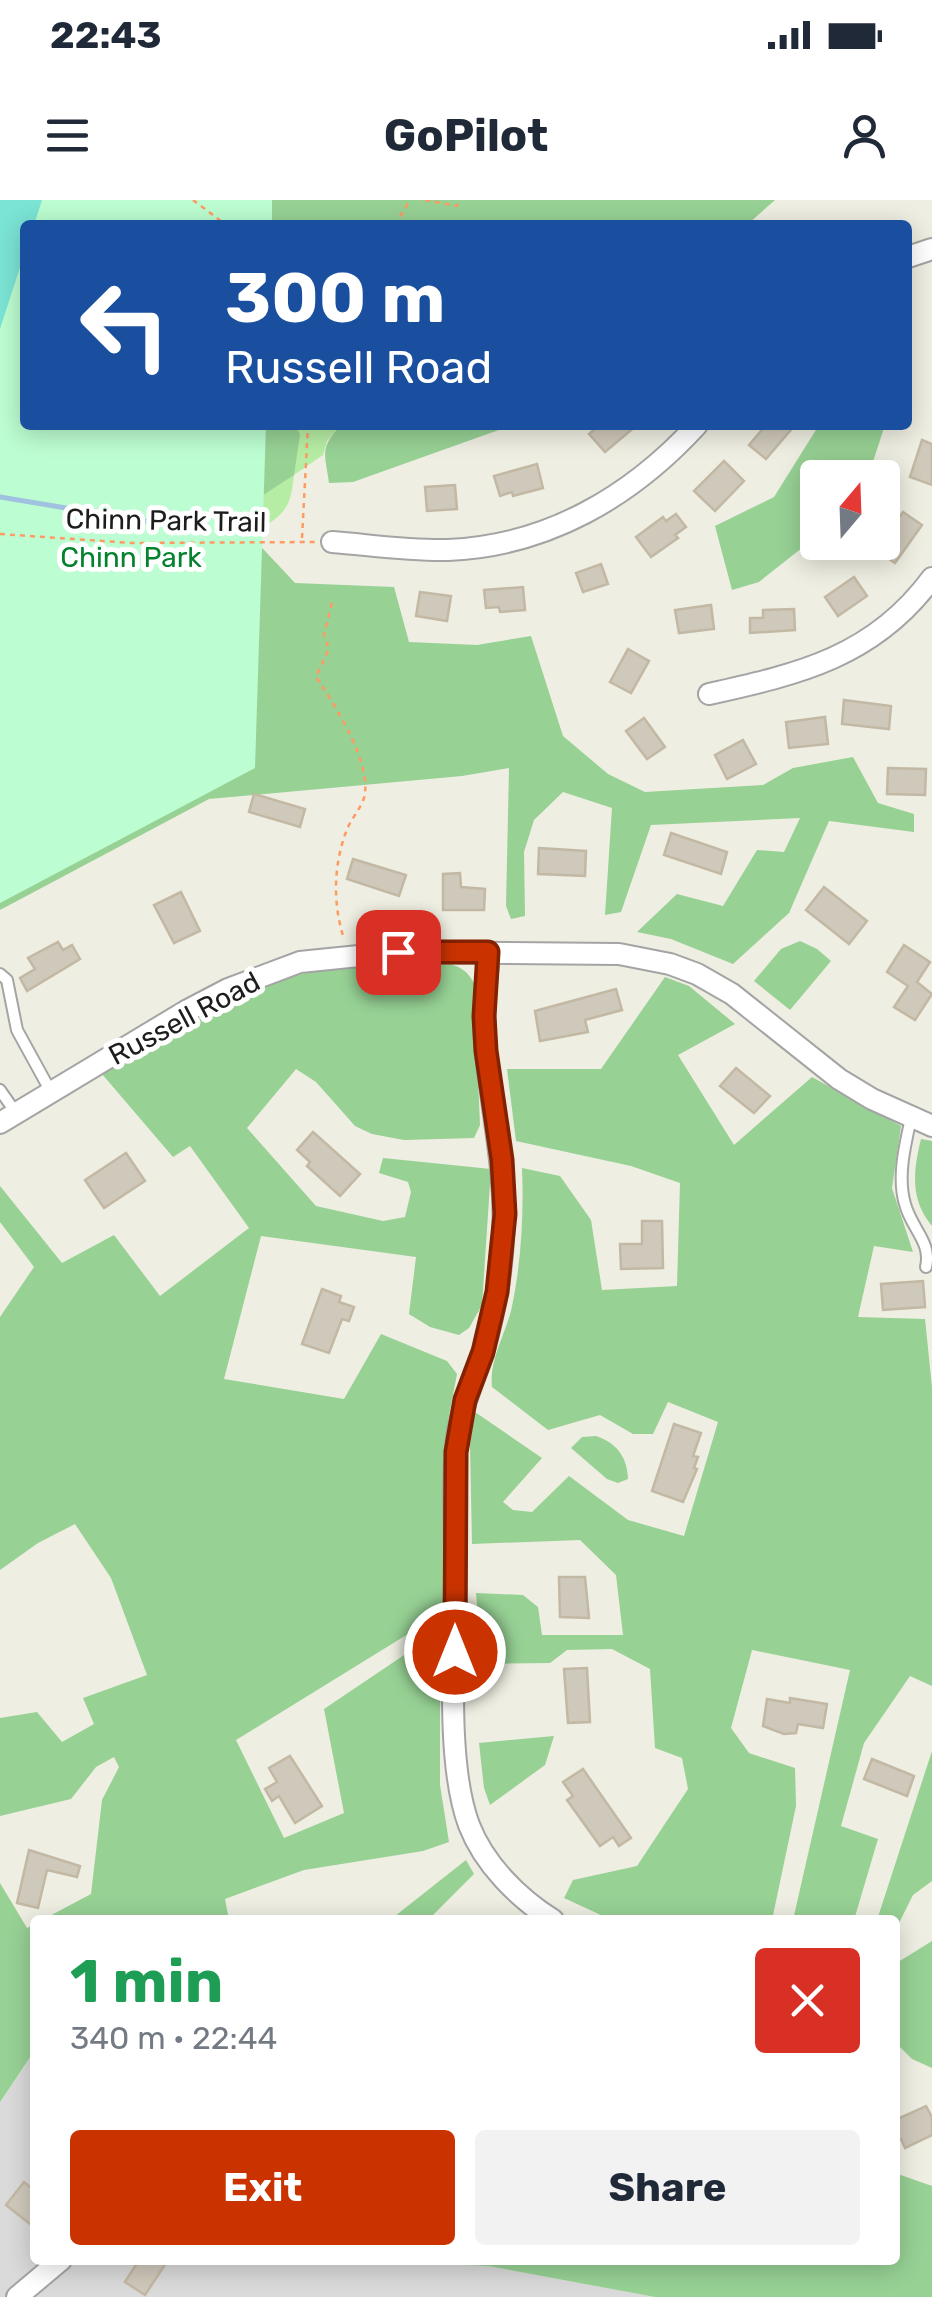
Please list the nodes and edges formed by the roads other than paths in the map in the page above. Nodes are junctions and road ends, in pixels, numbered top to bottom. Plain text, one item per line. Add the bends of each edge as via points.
1 (691, 430) edge
2 (332, 542) road end
3 (932, 578) edge
4 (709, 694) dead end
5 (488, 952) junction
6 (0, 974) edge
7 (0, 1090) edge
8 (51, 1092) junction
9 (8, 1118) edge
10 (911, 1118) junction
11 (932, 1126) edge
12 (926, 1267) dead end
13 (547, 1915) edge
14 (56, 2265) edge
15 (17, 2297) edge

1 - 2 street via 595,510 538,535 444,550
3 - 4 street via 900,615 845,654 776,680
5 - 8 street, Russell Road via 300,962 186,1011
5 - 10 street, Russell Road via 619,954 697,974 839,1079
5 - 13 street via 486,1051 505,1214 494,1306 456,1452 458,1782 481,1848
6 - 8 lane via 8,980 17,1030
7 - 9 lane
8 - 9 street, Russell Road
10 - 11 street, Russell Road
10 - 12 lane via 903,1199 929,1244
14 - 15 street

